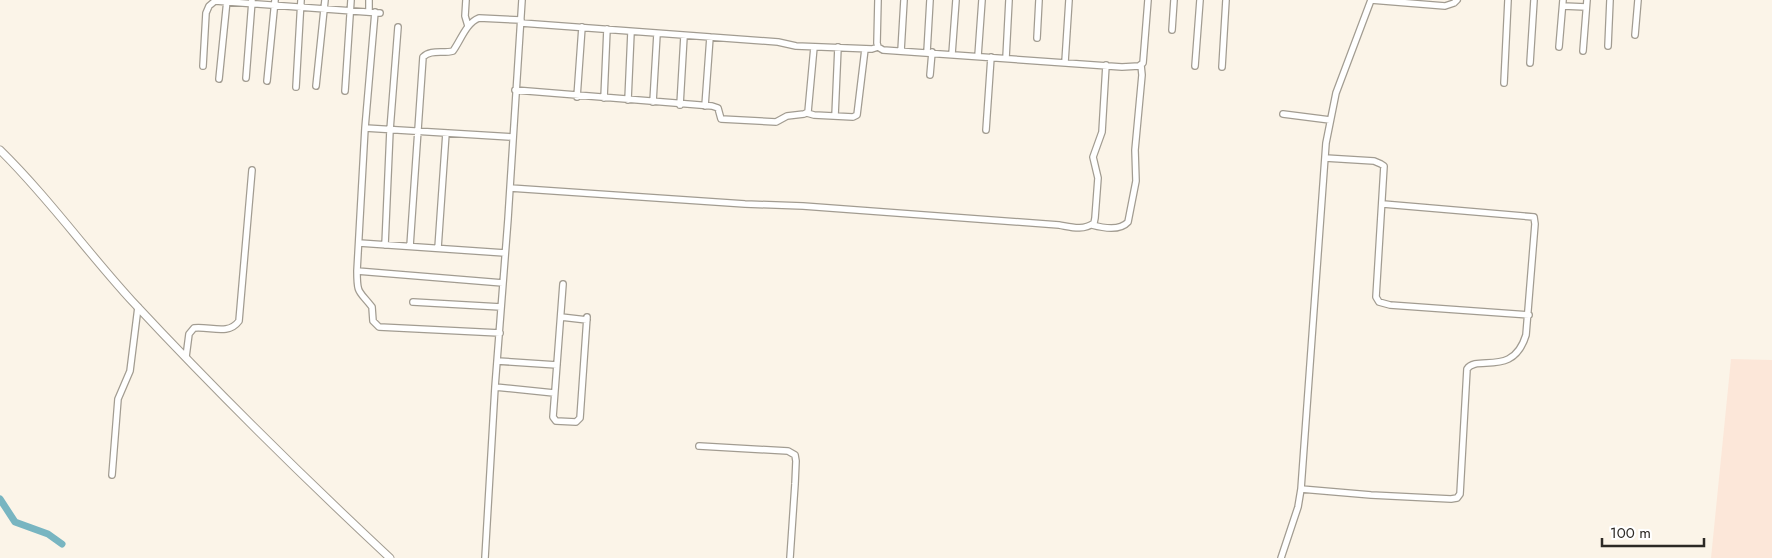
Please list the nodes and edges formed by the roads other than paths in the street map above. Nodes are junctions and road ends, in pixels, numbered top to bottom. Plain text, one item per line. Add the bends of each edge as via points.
1 (215, 0) edge
2 (229, 0) edge
3 (301, 0) edge
4 (325, 0) edge
5 (351, 0) edge
6 (369, 0) edge
7 (466, 0) edge
8 (522, 0) edge
9 (878, 0) edge
10 (904, 0) edge
11 (930, 0) edge
12 (956, 0) edge
13 (982, 0) edge
14 (1009, 0) edge
15 (1039, 0) edge
16 (1069, 0) edge
17 (1148, 0) edge
18 (1174, 0) edge
19 (1200, 0) edge
20 (1226, 0) edge
21 (1457, 0) edge
22 (1508, 0) edge
23 (1534, 0) edge
24 (1587, 0) edge
25 (1610, 0) edge
26 (1638, 0) edge
27 (251, 2) edge
28 (274, 2) edge
29 (1563, 3) edge
30 (300, 7) junction
31 (1586, 7) junction
32 (324, 9) junction
33 (350, 11) junction
34 (374, 12) junction
35 (521, 21) junction
36 (468, 26) junction
37 (398, 27) dead end
38 (582, 27) junction
39 (607, 30) junction
40 (1172, 30) dead end
41 (631, 32) junction
42 (657, 34) junction
43 (1635, 35) dead end
44 (684, 36) junction
45 (710, 37) junction
46 (1037, 38) dead end
47 (1608, 46) dead end
48 (814, 47) junction
49 (838, 47) junction
50 (878, 47) junction
51 (1559, 47) dead end
52 (864, 49) junction
53 (901, 51) junction
54 (929, 52) junction
55 (1583, 52) dead end
56 (952, 54) junction
57 (978, 56) junction
58 (990, 57) junction
59 (1006, 58) junction
60 (1065, 62) junction
61 (1530, 63) dead end
62 (1106, 65) junction
63 (1142, 65) junction
64 (203, 66) dead end
65 (1196, 66) dead end
66 (1222, 67) dead end
67 (930, 75) dead end
68 (219, 78) dead end
69 (246, 78) dead end
70 (267, 81) dead end
71 (1504, 83) dead end
72 (316, 86) dead end
73 (296, 87) dead end
74 (515, 90) junction
75 (345, 91) dead end
76 (577, 96) junction
77 (604, 98) junction
78 (628, 100) junction
79 (653, 102) junction
80 (680, 104) junction
81 (705, 106) junction
82 (807, 113) junction
83 (1283, 114) dead end
84 (835, 116) junction
85 (1330, 120) junction
86 (366, 128) junction
87 (390, 130) junction
88 (986, 130) dead end
89 (418, 131) junction
90 (446, 133) junction
91 (512, 137) junction
92 (0, 150) edge
93 (1325, 158) junction
94 (252, 170) dead end
95 (510, 188) junction
96 (1383, 204) junction
97 (1092, 225) junction
98 (359, 243) junction
99 (385, 245) junction
100 (410, 246) junction
101 (438, 248) junction
102 (505, 253) junction
103 (357, 271) junction
104 (503, 283) junction
105 (563, 284) dead end
106 (413, 302) dead end
107 (138, 307) junction
108 (501, 307) junction
109 (1529, 315) junction
110 (561, 317) junction
111 (500, 333) junction
112 (186, 357) junction
113 (497, 361) junction
114 (557, 365) junction
115 (495, 387) junction
116 (554, 393) junction
117 (699, 446) dead end
118 (112, 475) dead end
119 (1301, 488) junction
120 (390, 558) edge
121 (485, 558) edge
122 (790, 558) edge
123 (1281, 558) edge

1 - 2 street
1 - 64 street via 206,12
2 - 27 street
2 - 68 street
3 - 30 street
4 - 32 street
5 - 33 street
6 - 34 street
7 - 36 street
8 - 35 street
9 - 50 street
10 - 53 street
11 - 54 street
12 - 56 street
13 - 57 street
14 - 59 street
15 - 46 street
16 - 60 street
17 - 63 street
18 - 40 street
19 - 65 street
20 - 66 street
21 - 85 street via 1445,6 1371,0 1336,93
22 - 71 street
23 - 61 street
24 - 31 street
25 - 47 street
26 - 43 street
27 - 28 street
27 - 69 street
28 - 30 street
28 - 70 street
29 - 31 street
29 - 51 street
30 - 32 street
30 - 73 street
31 - 55 street
32 - 33 street
32 - 72 street
33 - 34 street
33 - 75 street
34 - 86 street
35 - 36 street via 479,18
35 - 38 street
35 - 74 street
36 - 89 street via 453,51 429,53 423,58
37 - 87 street
38 - 39 street
38 - 76 street
39 - 41 street
39 - 77 street
41 - 42 street
41 - 78 street
42 - 44 street
42 - 79 street
44 - 45 street
44 - 80 street
45 - 48 street
45 - 81 street
48 - 49 street
48 - 82 street
49 - 52 street
49 - 84 street
50 - 52 street
50 - 53 street
52 - 84 street via 858,114 853,117
53 - 54 street
54 - 56 street
54 - 67 street
56 - 57 street
57 - 58 street
58 - 59 street
58 - 88 street
59 - 60 street
60 - 62 street
62 - 63 street
62 - 97 street via 1102,132 1093,157 1098,183
63 - 97 street via 1135,150 1136,181 1128,222 1118,228
74 - 76 street
74 - 91 street
76 - 77 street
77 - 78 street
78 - 79 street
79 - 80 street
80 - 81 street
81 - 82 street via 716,107 721,119 731,120 776,122 790,115
82 - 84 street
83 - 85 street
85 - 93 street
86 - 87 street
86 - 98 street
87 - 89 street
87 - 99 street
89 - 90 street
89 - 100 street
90 - 91 street
90 - 101 street
91 - 95 street
92 - 107 street
93 - 96 street via 1381,164 1385,171
93 - 119 street
94 - 112 street via 239,321 224,330 194,328 189,334
95 - 97 street via 898,212 1059,224 1073,228
95 - 102 street
96 - 109 street via 1376,296 1379,302
96 - 109 street via 1534,217
98 - 99 street
98 - 103 street
99 - 100 street
100 - 101 street
101 - 102 street
102 - 104 street
103 - 104 street
103 - 111 street via 358,290 372,307 374,323 378,327
104 - 108 street
105 - 110 street
106 - 108 street
107 - 112 street
107 - 118 street via 130,372 118,399
108 - 111 street
109 - 119 street via 1525,340 1514,355 1502,362 1473,364 1467,369 1458,498 1371,495
110 - 114 street
110 - 116 street via 587,318 579,420 554,419
111 - 113 street
112 - 120 street via 285,459
113 - 114 street
113 - 115 street
114 - 116 street
115 - 116 street
115 - 121 street
117 - 122 street via 795,455
119 - 123 street

